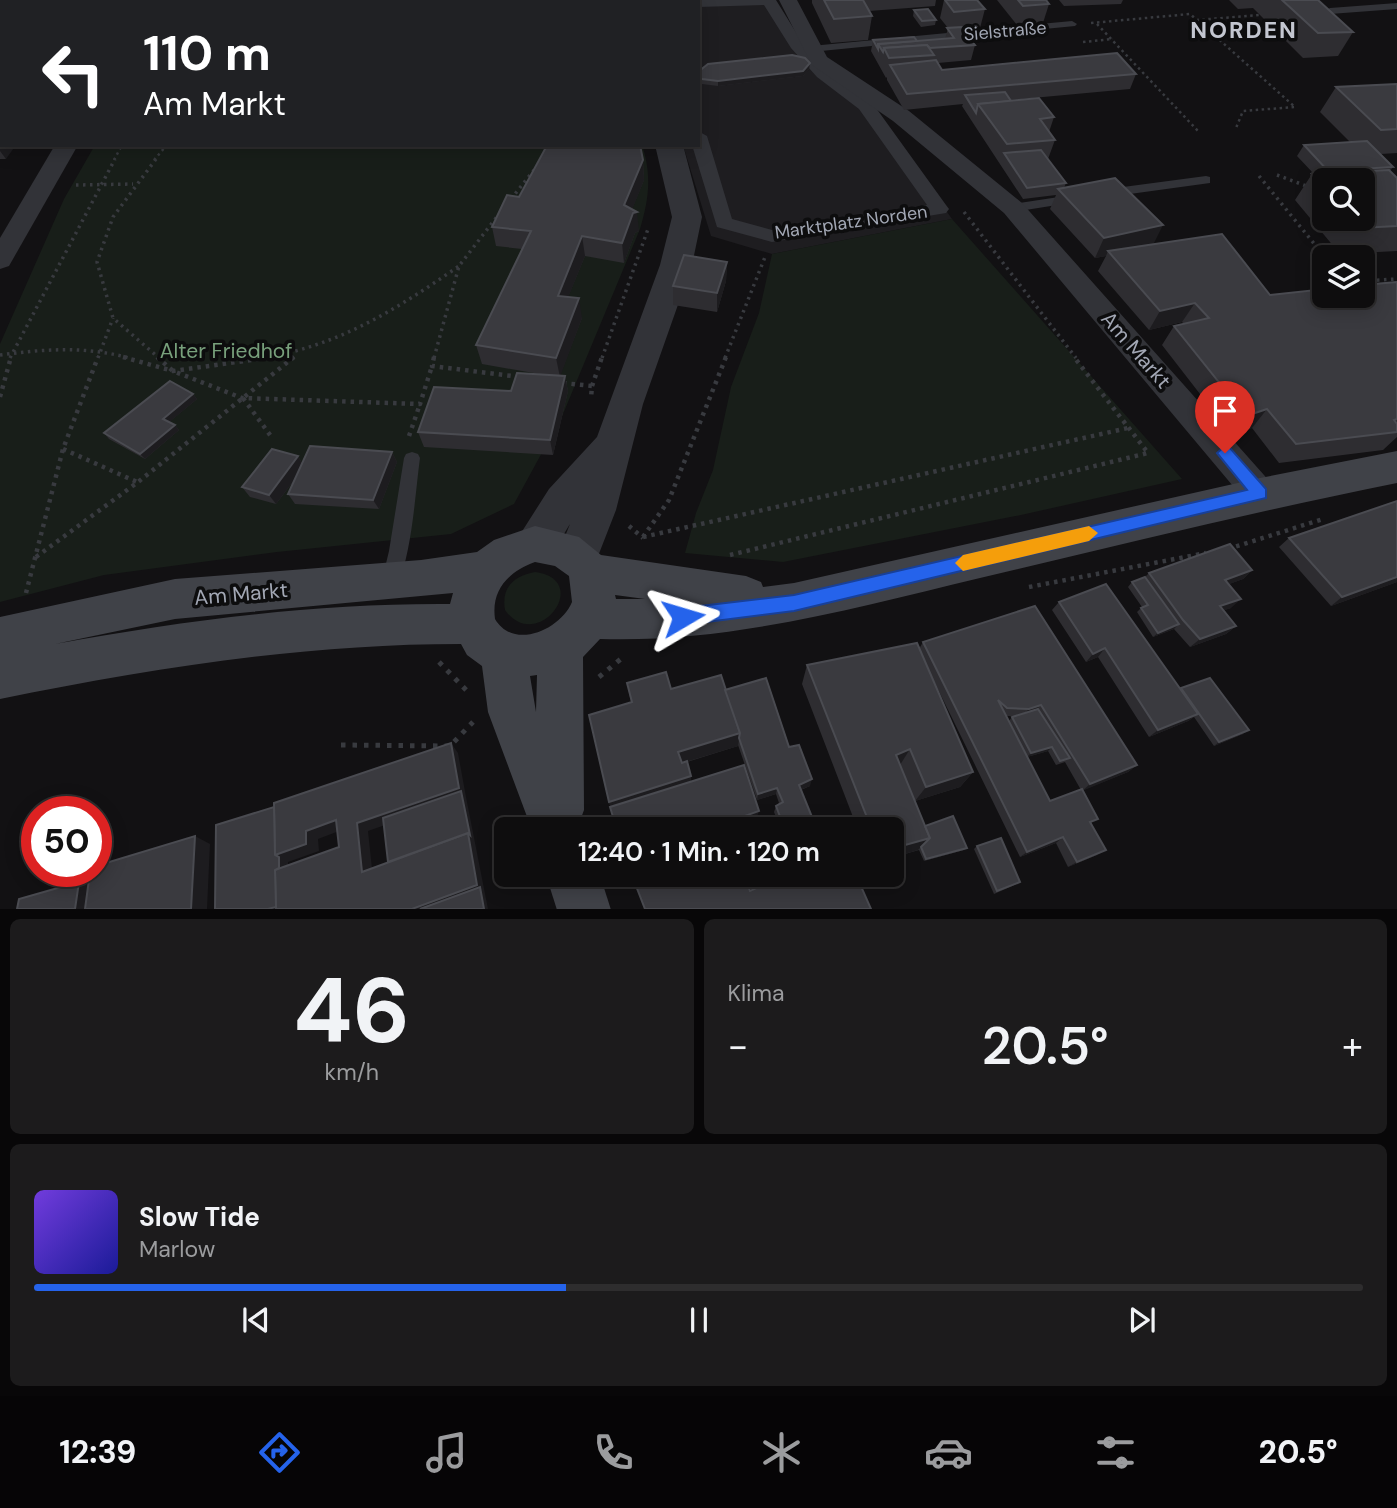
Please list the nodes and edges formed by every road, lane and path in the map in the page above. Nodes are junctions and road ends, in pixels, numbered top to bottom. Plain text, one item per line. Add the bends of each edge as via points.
1 (788, 0) edge
2 (700, 3) edge
3 (1397, 6) edge
4 (1330, 11) edge
5 (1259, 15) dead end
6 (1196, 20) junction
7 (1072, 24) dead end
8 (811, 48) junction
9 (1236, 128) dead end
10 (1198, 131) dead end
11 (700, 143) edge
12 (66, 147) edge
13 (121, 147) edge
14 (165, 147) edge
15 (670, 147) edge
16 (536, 168) edge
17 (1277, 174) dead end
18 (1259, 176) dead end
19 (1206, 180) dead end
20 (101, 184) junction
21 (134, 184) junction
22 (41, 186) junction
23 (1312, 188) edge
24 (1093, 196) edge
25 (1079, 198) edge
26 (1013, 208) junction
27 (939, 209) junction
28 (653, 216) dead end
29 (772, 236) junction
30 (1315, 245) edge
31 (0, 260) edge
32 (458, 266) junction
33 (1397, 279) edge
34 (1375, 280) edge
35 (113, 318) junction
36 (100, 350) junction
37 (12, 352) junction
38 (298, 353) junction
39 (0, 355) edge
40 (432, 366) junction
41 (173, 371) junction
42 (525, 378) edge
43 (552, 381) edge
44 (592, 386) junction
45 (0, 397) edge
46 (242, 398) junction
47 (590, 400) dead end
48 (420, 404) junction
49 (1128, 428) junction
50 (273, 439) dead end
51 (614, 439) junction
52 (63, 449) junction
53 (409, 453) joint
54 (1397, 467) edge
55 (138, 482) junction
56 (1260, 494) junction
57 (535, 544) junction
58 (720, 557) dead end
59 (35, 558) junction
60 (584, 564) junction
61 (485, 570) junction
62 (391, 581) junction
63 (25, 597) dead end
64 (794, 603) junction
65 (575, 633) junction
66 (0, 638) edge
67 (488, 638) junction
68 (433, 660) dead end
69 (0, 677) edge
70 (470, 697) dead end
71 (478, 717) dead end
72 (341, 746) dead end
73 (553, 817) edge
74 (559, 817) edge
75 (577, 887) edge
76 (584, 909) edge

1 - 8 street, Am Markt
2 - 27 street, Marktplatz Norden via 769,1 796,45 823,74 865,105
3 - 4 lane
5 - 6 path
6 - 9 path via 1295,107 1243,111
6 - 10 path via 1190,14 1097,23
7 - 8 lane, Sielstraße
8 - 26 street, Am Markt via 819,61 901,116
11 - 29 street, Marktplatz Norden via 724,223
12 - 22 street
13 - 20 path
14 - 21 path
15 - 51 street via 687,217 677,265
16 - 32 path
17 - 23 path
18 - 30 path
19 - 24 lane
20 - 21 path
20 - 22 path
20 - 37 path
21 - 35 path via 113,217 97,262
22 - 31 street
25 - 26 lane
26 - 56 street, Am Markt
27 - 29 street, Marktplatz Norden
27 - 49 path via 963,212
28 - 44 path
29 - 49 path via 669,500 643,537
32 - 38 path via 403,305 345,336
32 - 40 path
33 - 34 path
35 - 36 path
35 - 41 path
36 - 37 path
36 - 41 path
36 - 52 path
37 - 39 path
37 - 45 path
38 - 41 path
38 - 46 path
40 - 42 path
40 - 48 path
41 - 46 path
43 - 44 path
44 - 47 path
46 - 48 path
46 - 50 path
46 - 55 path
48 - 53 path
49 - 58 path via 1148,453
51 - 57 street
51 - 60 street
52 - 55 path
52 - 59 path
53 - 62 lane
54 - 56 main road
55 - 59 path
56 - 64 main road, Am Markt
57 - 60 main road, Am Markt via 558,547
57 - 61 main road, Am Markt via 516,548
59 - 63 path
60 - 64 main road, Am Markt
60 - 65 main road via 595,586 595,602
61 - 62 main road, Am Markt
61 - 67 main road via 474,586 470,605
62 - 66 main road, Am Markt via 175,599
64 - 65 main road, Am Markt
65 - 67 main road, Am Markt via 541,654 522,656
65 - 74 main road
67 - 69 main road, Am Markt via 410,622 152,647
67 - 73 main road
68 - 70 path via 443,664
71 - 72 path via 450,746
75 - 76 main road

